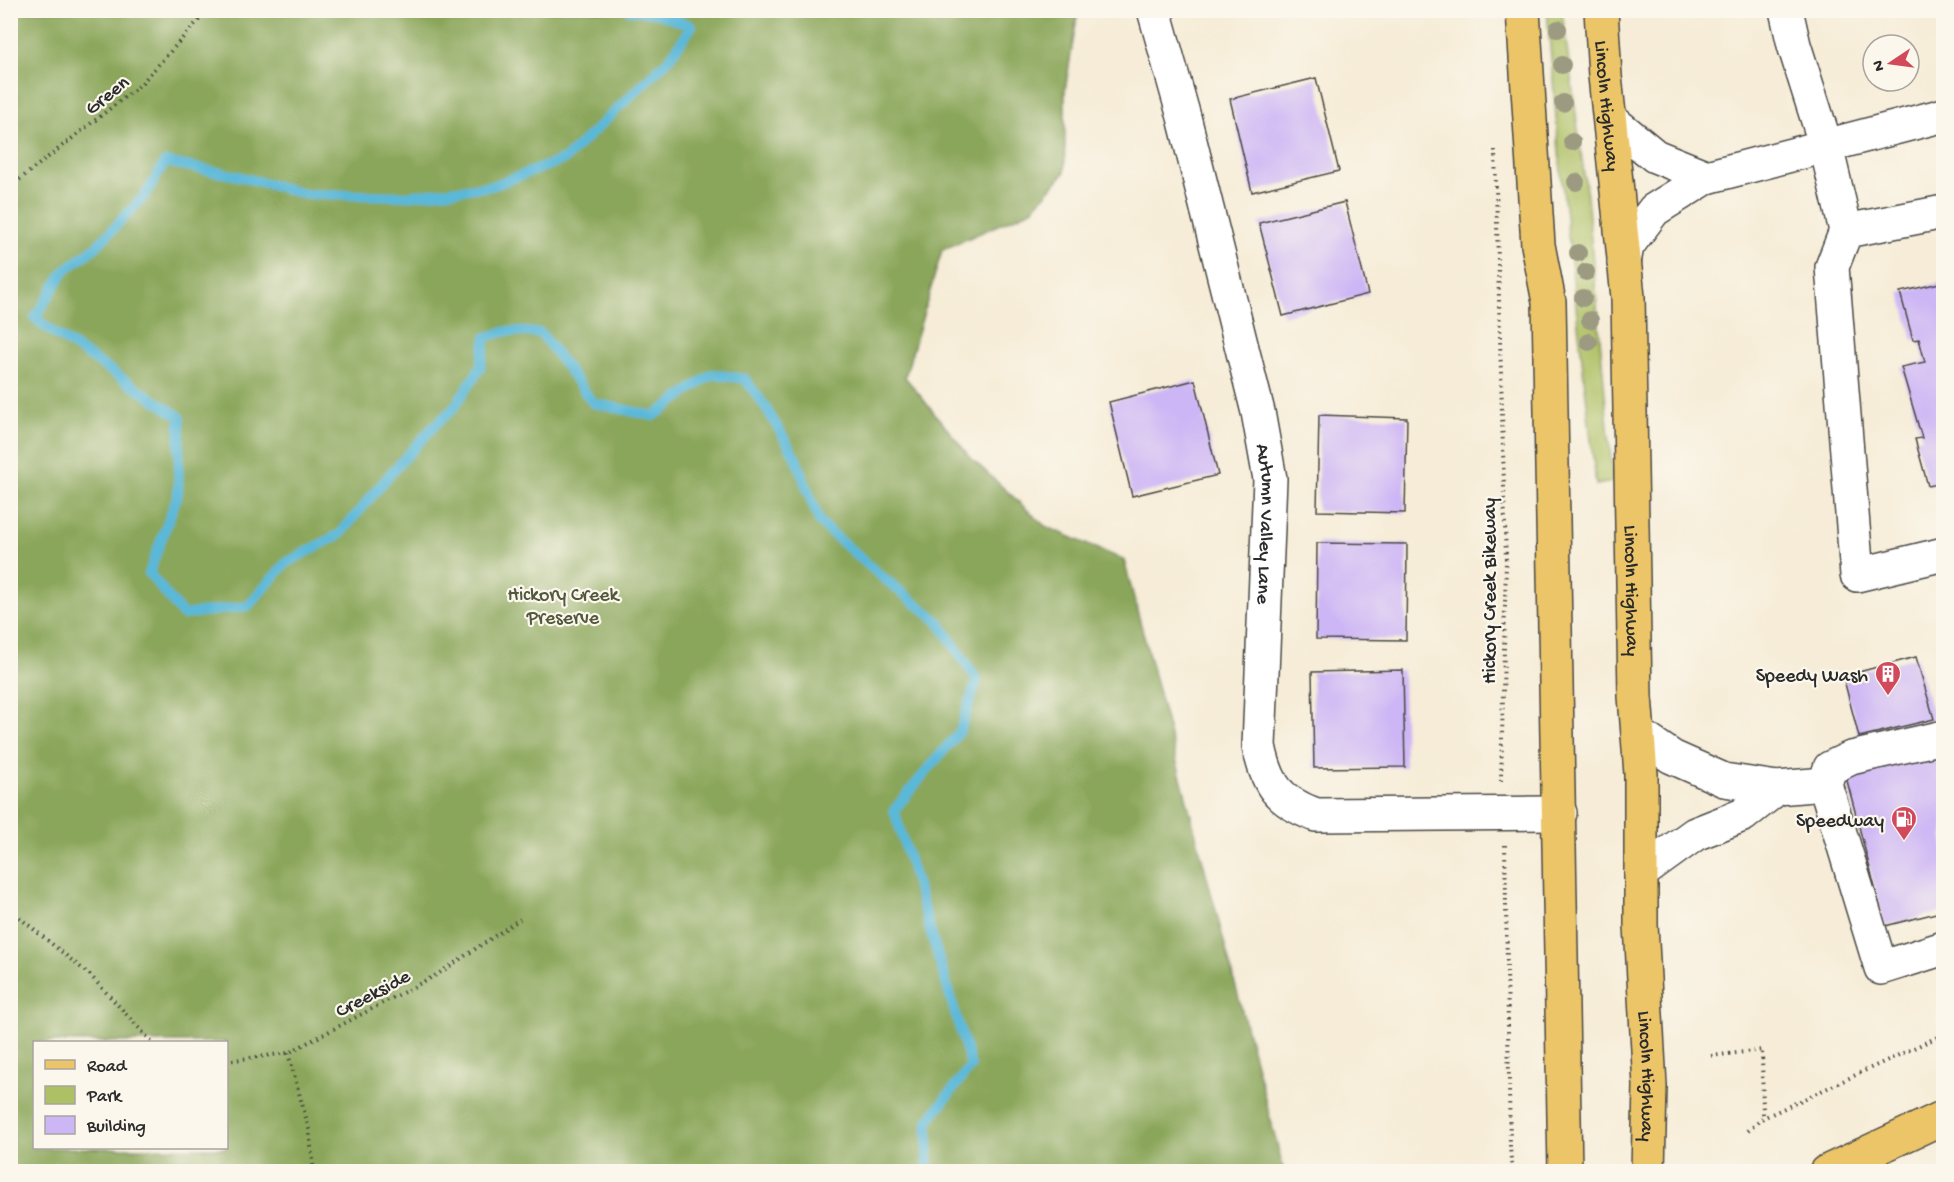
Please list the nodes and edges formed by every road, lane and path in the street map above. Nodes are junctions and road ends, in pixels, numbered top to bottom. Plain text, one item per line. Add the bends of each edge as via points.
1 (208, 10) edge
2 (1154, 10) edge
3 (1523, 10) edge
4 (1601, 10) edge
5 (1788, 12) edge
6 (1944, 115) edge
7 (1610, 118) junction
8 (1826, 146) junction
9 (1495, 147) dead end
10 (1707, 177) junction
11 (10, 187) edge
12 (1944, 212) edge
13 (1846, 231) junction
14 (1624, 262) junction
15 (1944, 554) edge
16 (1638, 735) junction
17 (1944, 737) edge
18 (1825, 784) junction
19 (1777, 788) junction
20 (1504, 813) junction
21 (1560, 813) junction
22 (1641, 873) junction
23 (10, 910) edge
24 (520, 918) dead end
25 (1944, 948) edge
26 (1944, 1034) edge
27 (151, 1041) edge
28 (288, 1053) junction
29 (1711, 1056) dead end
30 (228, 1061) edge
31 (1944, 1117) edge
32 (1763, 1118) junction
33 (1748, 1131) dead end
34 (314, 1172) edge
35 (1512, 1172) edge
36 (1565, 1172) edge
37 (1648, 1172) edge
38 (1826, 1172) edge

1 - 11 path, Green via 140,86
2 - 20 street, Autumn Valley Lane via 1258,412 1270,479 1259,746 1264,771 1277,793 1316,815
3 - 21 main road via 1538,245 1549,302
4 - 7 main road, Lincoln Highway
5 - 8 street via 1794,45
6 - 8 street
7 - 10 street via 1655,156
7 - 14 main road, Lincoln Highway
8 - 10 street
8 - 13 street
9 - 20 path, Hickory Creek Bikeway via 1506,561 1501,777
10 - 14 street via 1654,210 1627,246
12 - 13 street
13 - 15 street via 1832,267 1857,575
14 - 16 main road, Lincoln Highway
16 - 19 street via 1724,780
16 - 22 main road, Lincoln Highway
17 - 18 street via 1851,758 1830,768
18 - 19 street
18 - 25 street via 1881,968
19 - 22 street via 1743,815 1695,834
20 - 21 street, Autumn Valley Lane
20 - 35 path, Hickory Creek Bikeway
21 - 36 main road
22 - 37 main road, Lincoln Highway via 1650,1086
23 - 27 path via 90,975
24 - 28 path, Creekside via 438,974
26 - 32 path
28 - 30 path, Creekside
28 - 34 path via 309,1129
29 - 32 path via 1762,1050
31 - 38 main road
32 - 33 path

